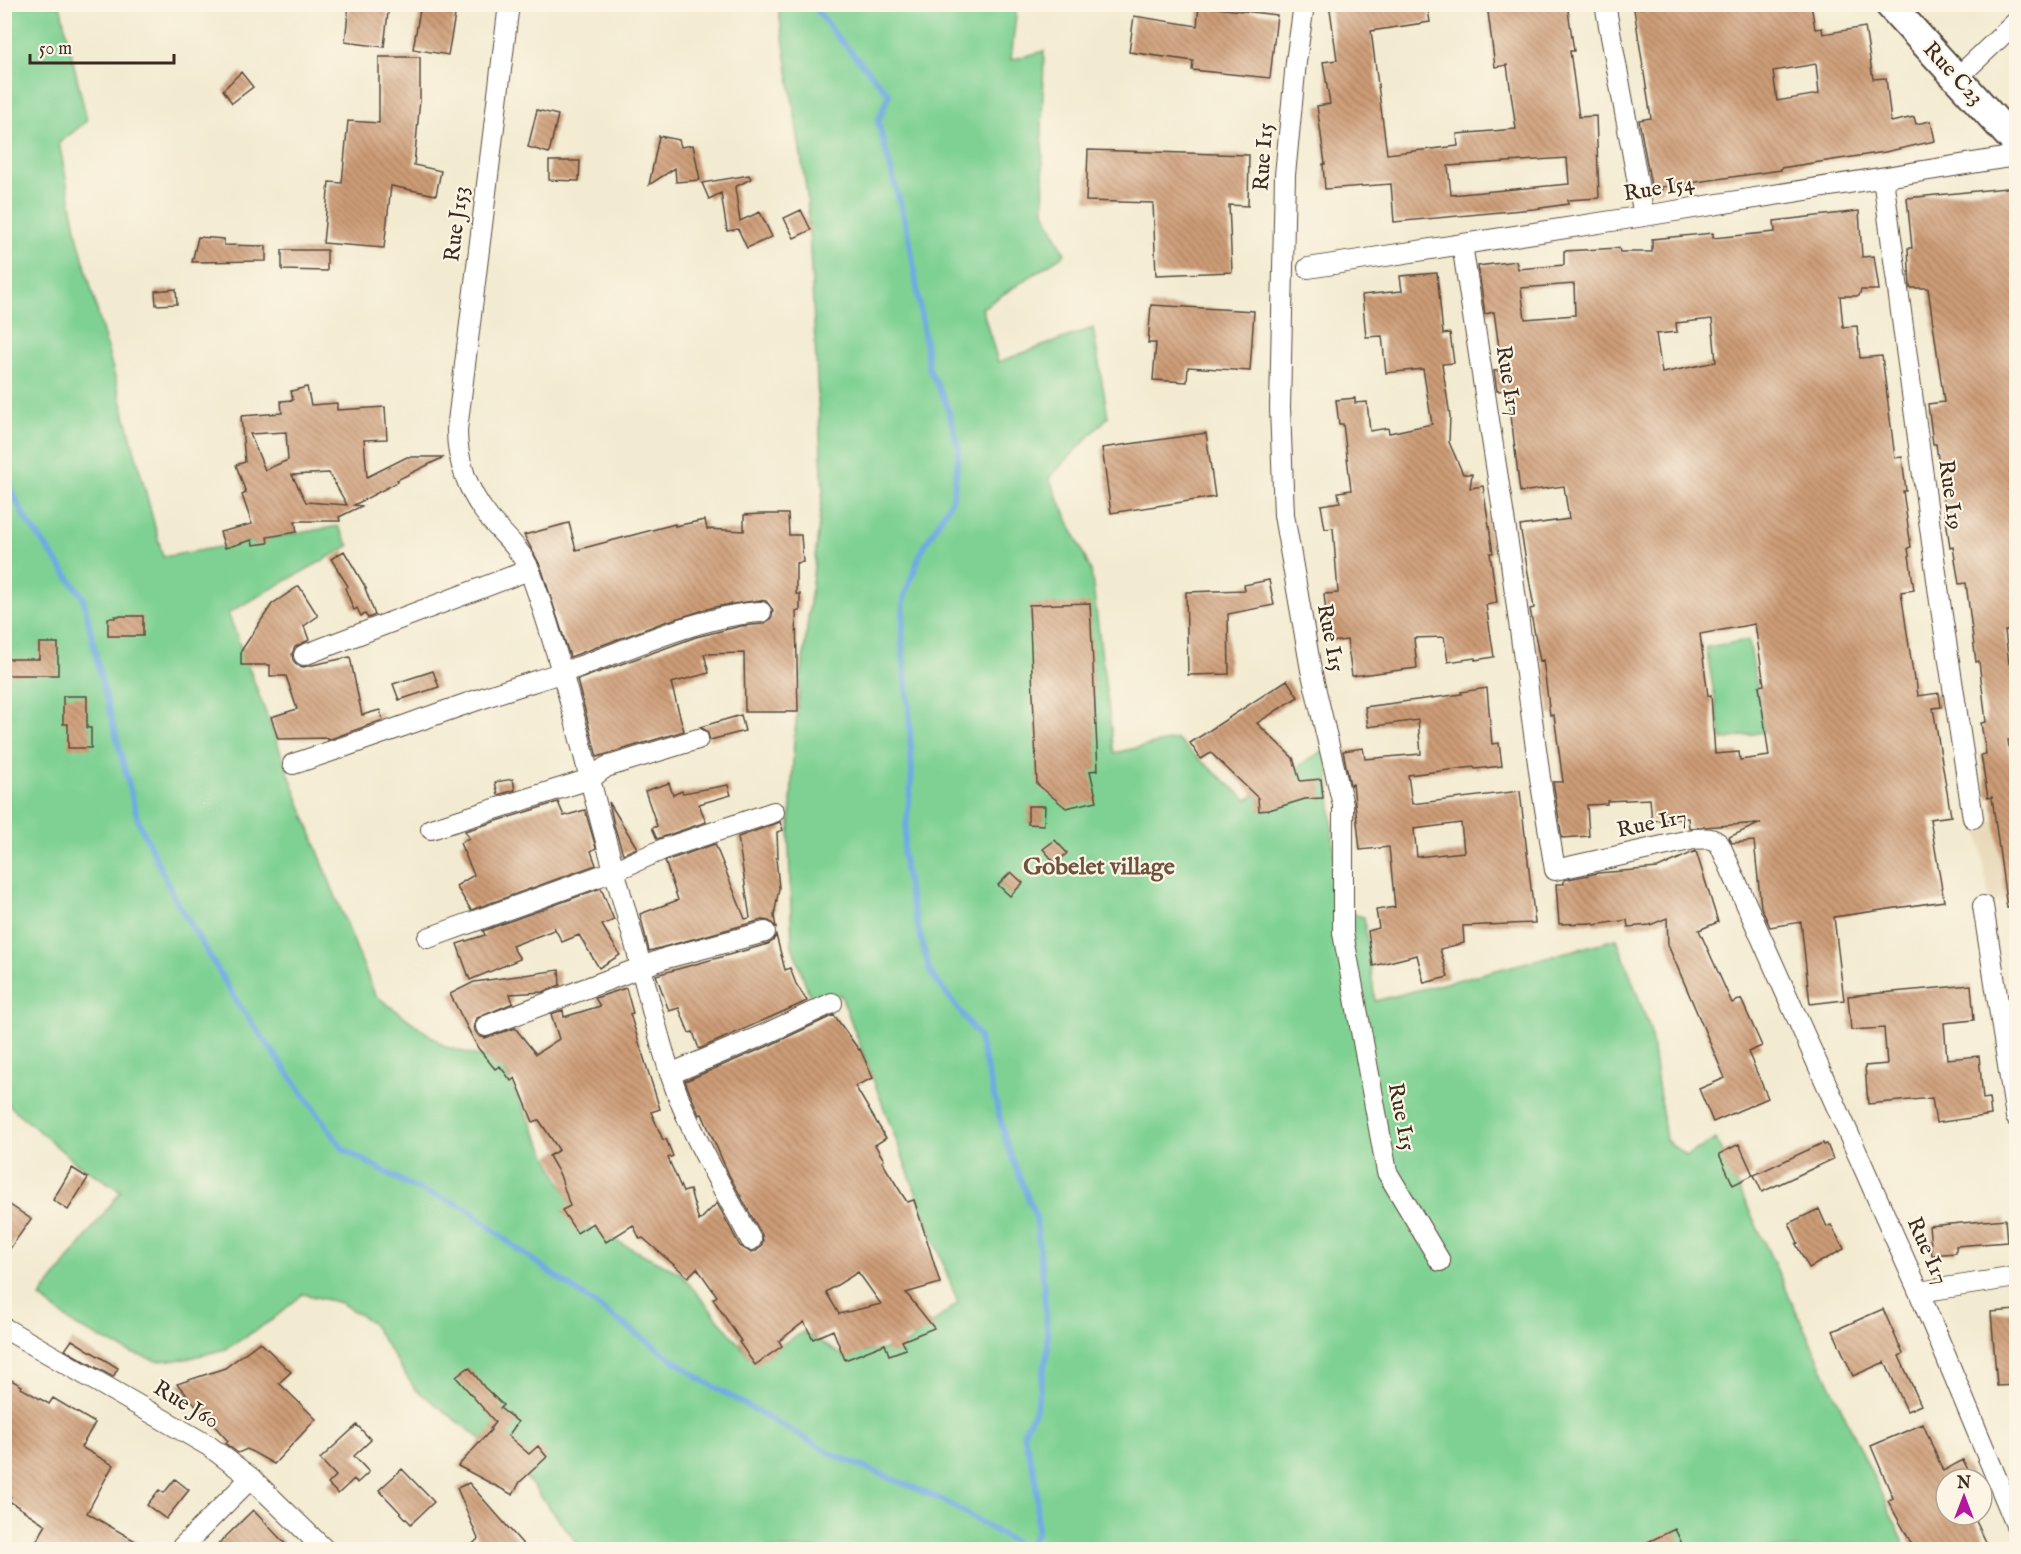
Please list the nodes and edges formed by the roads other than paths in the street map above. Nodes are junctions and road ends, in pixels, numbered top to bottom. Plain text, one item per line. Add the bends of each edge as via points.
1 (509, 4) edge
2 (1304, 4) edge
3 (1605, 4) edge
4 (1889, 4) edge
5 (2016, 22) edge
6 (1957, 78) junction
7 (2016, 143) edge
8 (2016, 156) edge
9 (1883, 178) junction
10 (1644, 216) junction
11 (1462, 244) junction
12 (1308, 268) dead end
13 (529, 570) junction
14 (761, 612) dead end
15 (303, 655) dead end
16 (562, 673) junction
17 (698, 739) dead end
18 (293, 764) dead end
19 (590, 778) junction
20 (774, 812) dead end
21 (1973, 818) dead end
22 (431, 830) dead end
23 (614, 872) junction
24 (1983, 906) dead end
25 (765, 932) dead end
26 (428, 938) dead end
27 (641, 967) junction
28 (832, 1003) dead end
29 (486, 1026) dead end
30 (670, 1074) junction
31 (2016, 1117) edge
32 (751, 1240) dead end
33 (1440, 1261) dead end
34 (2016, 1277) edge
35 (1919, 1292) junction
36 (4, 1328) edge
37 (251, 1478) junction
38 (2016, 1525) edge
39 (179, 1550) edge
40 (325, 1550) edge

1 - 13 street, Rue J153 via 457,449 476,498 517,547
2 - 33 street, Rue I15 via 1286,175 1280,408 1284,515 1311,670 1343,805 1343,933 1387,1172
3 - 10 street
4 - 6 street, Rue C23
5 - 6 street
6 - 7 street, Rue C23
8 - 9 street, Rue I54
9 - 10 street, Rue I54
9 - 21 street, Rue I19
10 - 11 street, Rue I54
11 - 12 street, Rue I54
11 - 35 street, Rue I17 via 1555,870 1694,839 1716,840
13 - 15 street
13 - 16 street, Rue J153
14 - 16 street via 738,613 692,626
16 - 18 street
16 - 19 street, Rue J153
17 - 19 street via 606,767
19 - 22 street
19 - 23 street, Rue J153
20 - 23 street via 666,848
23 - 26 street
23 - 27 street, Rue J153
24 - 31 street
25 - 27 street
27 - 29 street
27 - 30 street, Rue J153
28 - 30 street
30 - 32 street, Rue J153 via 708,1160
34 - 35 street
35 - 38 street, Rue I17
36 - 37 street, Rue J60 via 209,1446
37 - 39 street
37 - 40 street, Rue J60

